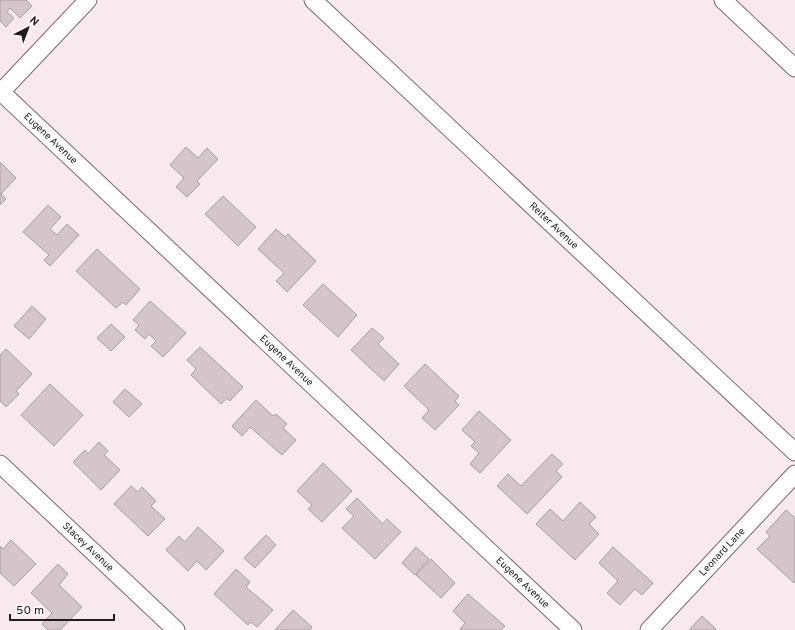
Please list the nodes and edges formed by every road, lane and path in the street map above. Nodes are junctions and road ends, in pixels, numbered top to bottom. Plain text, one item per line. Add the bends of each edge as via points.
1 (88, 0) edge
2 (313, 0) edge
3 (723, 0) edge
4 (795, 68) edge
5 (0, 92) edge
6 (795, 452) edge
7 (0, 464) edge
8 (795, 474) edge
9 (176, 630) edge
10 (573, 630) edge
11 (649, 630) edge

1 - 5 street
2 - 6 street, Reiter Avenue
3 - 4 street
5 - 10 street, Eugene Avenue
7 - 9 street, Stacey Avenue
8 - 11 street, Leonard Lane

